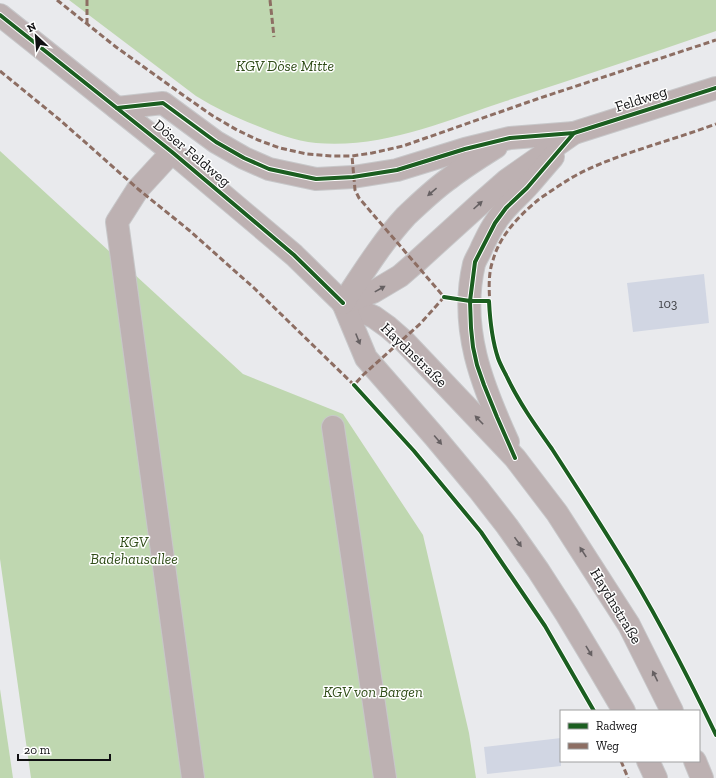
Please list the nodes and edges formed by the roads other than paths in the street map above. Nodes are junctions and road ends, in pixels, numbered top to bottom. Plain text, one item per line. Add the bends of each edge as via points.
1 (0, 15) edge
2 (716, 88) edge
3 (117, 108) junction
4 (574, 133) junction
5 (510, 138) junction
6 (172, 152) junction
7 (343, 303) junction
8 (332, 427) dead end
9 (515, 458) junction
10 (623, 710) edge
11 (672, 710) edge
12 (648, 762) edge
13 (695, 762) edge
14 (193, 778) edge
15 (385, 778) edge
16 (656, 778) edge
17 (702, 778) edge

1 - 3 street, Döser Feldweg
2 - 4 street, Feldweg
3 - 5 street via 163,103 216,142 244,158 269,170 316,179 353,177 397,170
3 - 6 street, Döser Feldweg
4 - 5 street
7 -> 4 street, Feldweg via 373,292 400,276 508,180
4 - 9 street via 527,188 506,208 495,223 475,262 470,301 473,346 484,385
5 -> 7 street via 449,178 406,217
6 - 7 street, Döser Feldweg via 294,255
6 - 14 street via 138,189 117,222
9 -> 7 street, Haydnstraße via 388,327 374,317
7 -> 10 street, Haydnstraße via 366,358 507,526 563,608
8 - 15 street
11 -> 9 street, Haydnstraße via 629,625 557,513
12 - 16 street
13 - 17 street

